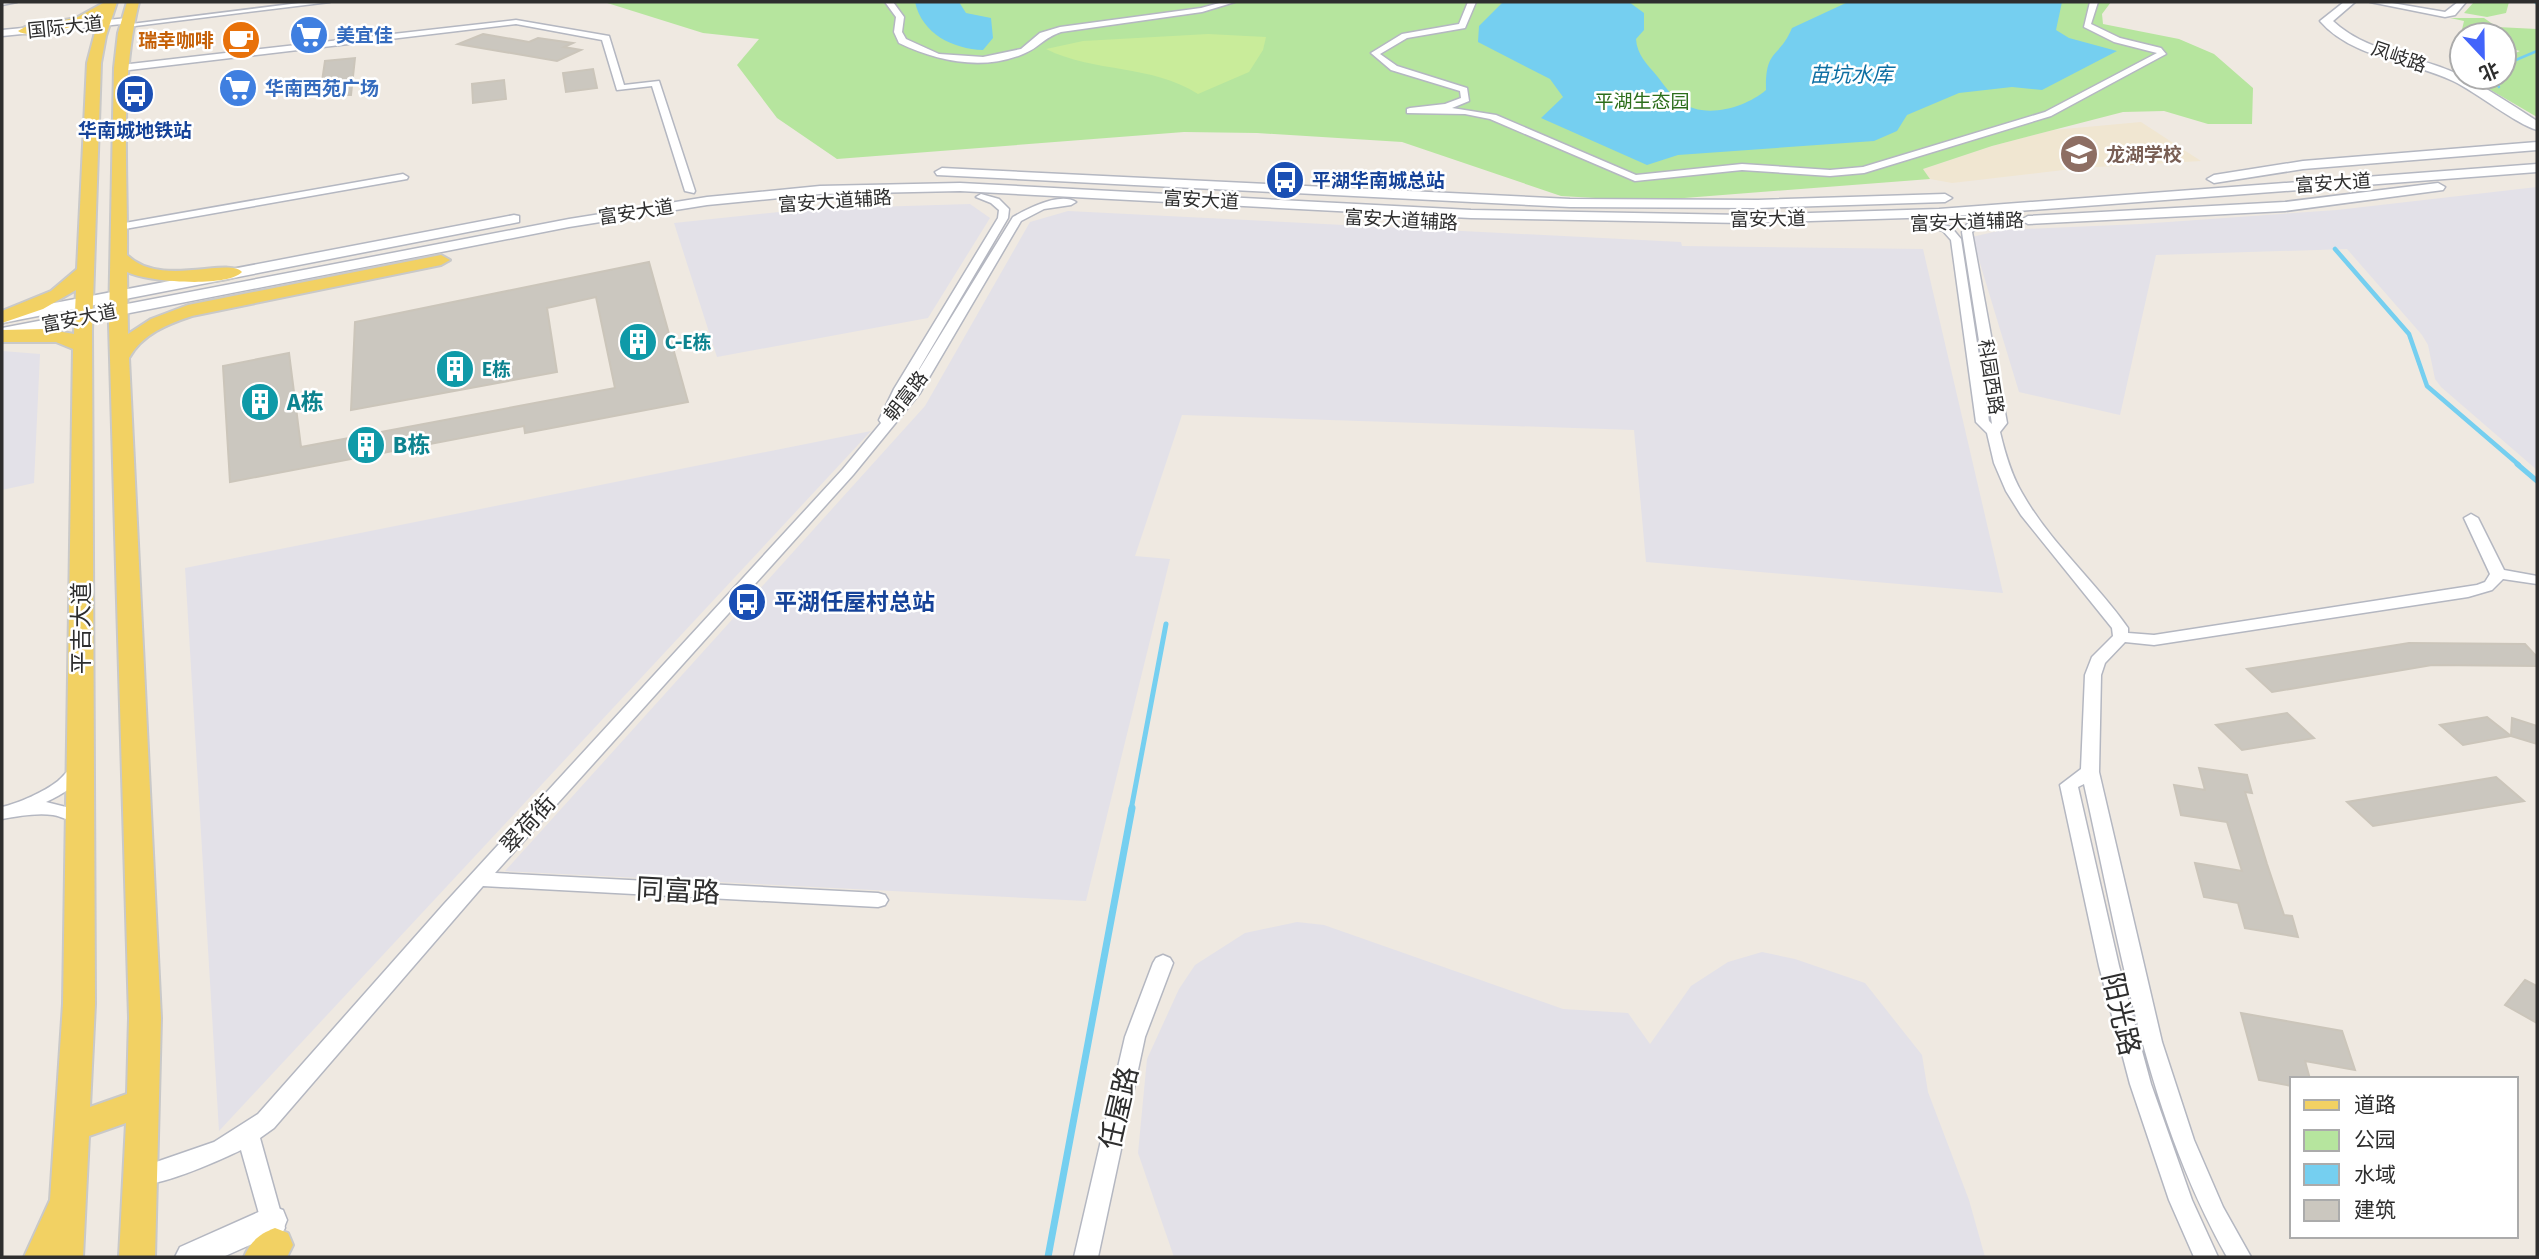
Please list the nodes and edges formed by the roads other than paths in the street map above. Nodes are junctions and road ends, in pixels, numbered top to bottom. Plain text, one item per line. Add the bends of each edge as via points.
1 (13, 2) edge
2 (302, 2) edge
3 (326, 2) edge
4 (889, 2) edge
5 (1231, 2) edge
6 (1472, 2) edge
7 (2094, 2) edge
8 (2350, 2) edge
9 (2374, 2) edge
10 (2462, 2) edge
11 (2, 3) edge
12 (114, 18) edge
13 (2, 33) edge
14 (29, 34) junction
15 (2, 40) edge
16 (121, 68) junction
17 (2537, 126) edge
18 (2537, 146) edge
19 (2537, 155) edge
20 (2537, 168) edge
21 (930, 172) dead end
22 (884, 174) dead end
23 (403, 177) dead end
24 (2214, 179) junction
25 (2537, 179) edge
26 (2439, 187) junction
27 (690, 191) junction
28 (981, 197) junction
29 (1070, 197) junction
30 (1891, 216) junction
31 (1980, 222) junction
32 (1928, 224) junction
33 (119, 227) junction
34 (119, 256) junction
35 (441, 260) junction
36 (85, 271) junction
37 (233, 272) junction
38 (269, 281) junction
39 (118, 302) junction
40 (84, 309) junction
41 (2, 318) edge
42 (2, 335) edge
43 (82, 347) junction
44 (119, 359) junction
45 (884, 426) junction
46 (1993, 432) junction
47 (2471, 518) dead end
48 (2498, 574) junction
49 (2537, 580) edge
50 (2121, 637) junction
51 (80, 769) junction
52 (2090, 772) junction
53 (8, 811) edge
54 (80, 817) junction
55 (478, 880) junction
56 (878, 900) dead end
57 (1163, 963) dead end
58 (144, 1102) junction
59 (73, 1127) junction
60 (248, 1136) junction
61 (141, 1177) junction
62 (70, 1185) junction
63 (264, 1245) edge
64 (42, 1257) edge
65 (65, 1257) edge
66 (137, 1257) edge
67 (191, 1257) edge
68 (1086, 1257) edge
69 (2206, 1257) edge
70 (2239, 1257) edge

1 - 11 street
2 - 12 street
3 - 12 street
4 - 5 street via 900,17 902,41 943,57 971,60 1013,54 1060,30
6 - 7 street via 1462,26 1405,36 1375,53 1384,64 1407,74 1464,90 1466,99 1447,107 1410,111 1465,111 1493,117 1635,178 1742,167 1830,173 1864,170 2048,114 2162,54 2087,25
8 - 17 main road, 凤岐路 via 2326,21 2335,32 2451,76
9 - 10 street via 2445,15
12 - 14 main road via 69,36
12 - 14 main road via 101,11
12 - 16 main road, 平吉大道
12 - 36 main road, 平吉大道 via 94,62
13 - 14 main road, 国际大道
14 - 15 main road, 国际大道
16 - 27 street via 516,22 606,38 620,88 656,83
16 - 33 main road, 平吉大道
18 - 24 main road via 2303,165
19 - 24 main road, 富安大道
20 - 30 main road, 富安大道
21 - 24 main road, 富安大道 via 1499,201 1681,204 1900,201
22 - 27 main road, 富安大道
23 - 33 street
25 - 26 main road, 富安大道辅路
26 - 30 main road via 2212,205
26 - 31 main road, 富安大道辅路 via 2250,209
27 - 37 main road, 富安大道
28 - 29 main road, 富安大道辅路
28 - 35 main road, 富安大道辅路 via 865,198 732,209 626,224
28 - 45 street, 朝富路 via 1001,204 1003,218 900,389
29 - 30 main road, 富安大道 via 1561,218
29 - 32 main road, 富安大道辅路 via 1192,209 1606,229
29 - 38 main road, 富安大道 via 926,186 744,197 569,223
29 - 45 street, 朝富路 via 1017,219 915,390
31 - 32 main road, 富安大道辅路
31 - 46 street, 科园西路 via 1967,232 2000,423
32 - 46 street, 科园西路 via 1947,229 1955,239 1983,422
33 - 34 main road, 平吉大道
34 - 37 main road via 127,267 160,275
34 - 39 main road, 平吉大道
35 - 38 main road, 富安大道辅路
35 - 44 main road via 188,311 138,334
36 - 40 main road, 平吉大道
36 - 41 main road via 56,295
37 - 39 main road, 富安大道
38 - 39 main road, 富安大道
39 - 40 main road, 富安大道
39 - 44 main road, 平吉大道
40 - 41 main road, 富安大道
40 - 42 main road, 富安大道
40 - 43 main road, 平吉大道
42 - 43 main road via 51,336 73,340
43 - 51 main road, 平吉大道
44 - 58 main road, 平吉大道 via 145,1018
45 - 55 street, 翠荷街 via 848,472
46 - 50 street via 2004,476 2018,502 2113,618
47 - 48 street
48 - 49 street
48 - 50 street via 2495,583 2469,592 2154,640
50 - 52 street, 阳光路 via 2098,661 2093,674
51 - 53 street via 62,787
51 - 54 main road, 平吉大道
52 - 69 street, 阳光路 via 2069,785 2125,1033 2149,1119
52 - 70 street, 阳光路 via 2165,1087 2214,1213
53 - 54 street via 62,810
54 - 59 main road, 平吉大道
55 - 56 street, 同富路
55 - 60 street, 翠荷街
57 - 68 street, 任屋路 via 1135,1037
58 - 59 main road
58 - 61 main road, 平吉大道
59 - 62 main road, 平吉大道
60 - 61 street, 翠荷街
60 - 63 street
61 - 66 main road, 平吉大道
62 - 64 main road
62 - 65 main road, 平吉大道
63 - 67 main road

